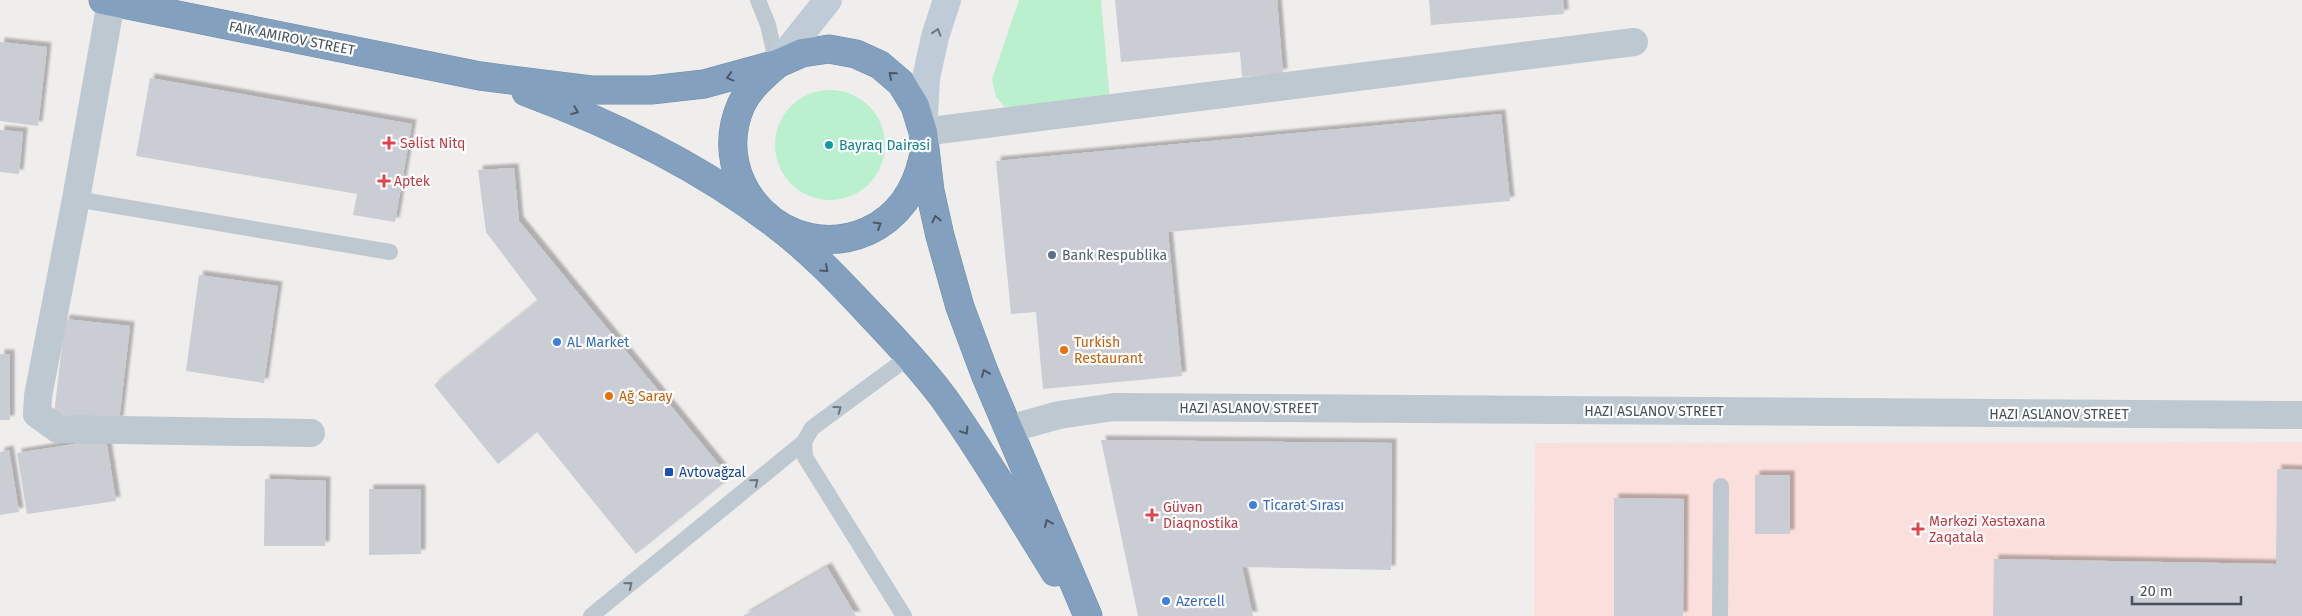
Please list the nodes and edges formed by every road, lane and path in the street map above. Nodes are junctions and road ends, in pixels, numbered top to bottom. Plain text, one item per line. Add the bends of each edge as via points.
1 (758, 0) edge
2 (828, 0) edge
3 (947, 0) edge
4 (107, 1) edge
5 (1634, 42) dead end
6 (777, 64) junction
7 (480, 76) junction
8 (923, 132) junction
9 (76, 199) junction
10 (776, 224) junction
11 (390, 252) dead end
12 (910, 356) junction
13 (2302, 415) edge
14 (1008, 429) junction
15 (312, 433) dead end
16 (804, 442) junction
17 (1721, 486) dead end
18 (591, 616) edge
19 (904, 616) edge
20 (1083, 616) edge
21 (1088, 616) edge
22 (1720, 616) edge

1 - 6 lane
2 - 6 main road
8 -> 3 main road via 926,78
4 - 7 highway, FAIK AMIROV STREET
4 - 9 street
5 - 8 street
6 -> 7 highway via 704,84 651,90 591,90
8 -> 6 highway via 915,106 901,83 872,61 829,49 802,53
6 - 10 highway via 756,82 742,104 734,130 734,158 741,184 756,206
7 -> 10 highway via 577,111 638,138 688,165
10 -> 8 highway via 800,236 828,240 855,236 880,226 900,208 915,186 923,159
14 -> 8 highway via 984,374 958,298 930,191
9 - 11 lane
9 - 15 street via 37,414 58,429
10 -> 12 highway via 840,283
16 -> 12 lane via 812,428
12 -> 20 highway via 958,418
13 - 14 street, HAZI ASLANOV STREET via 1114,407 1059,415
21 -> 14 highway
18 -> 16 lane
16 - 19 lane via 805,457
17 - 22 lane

